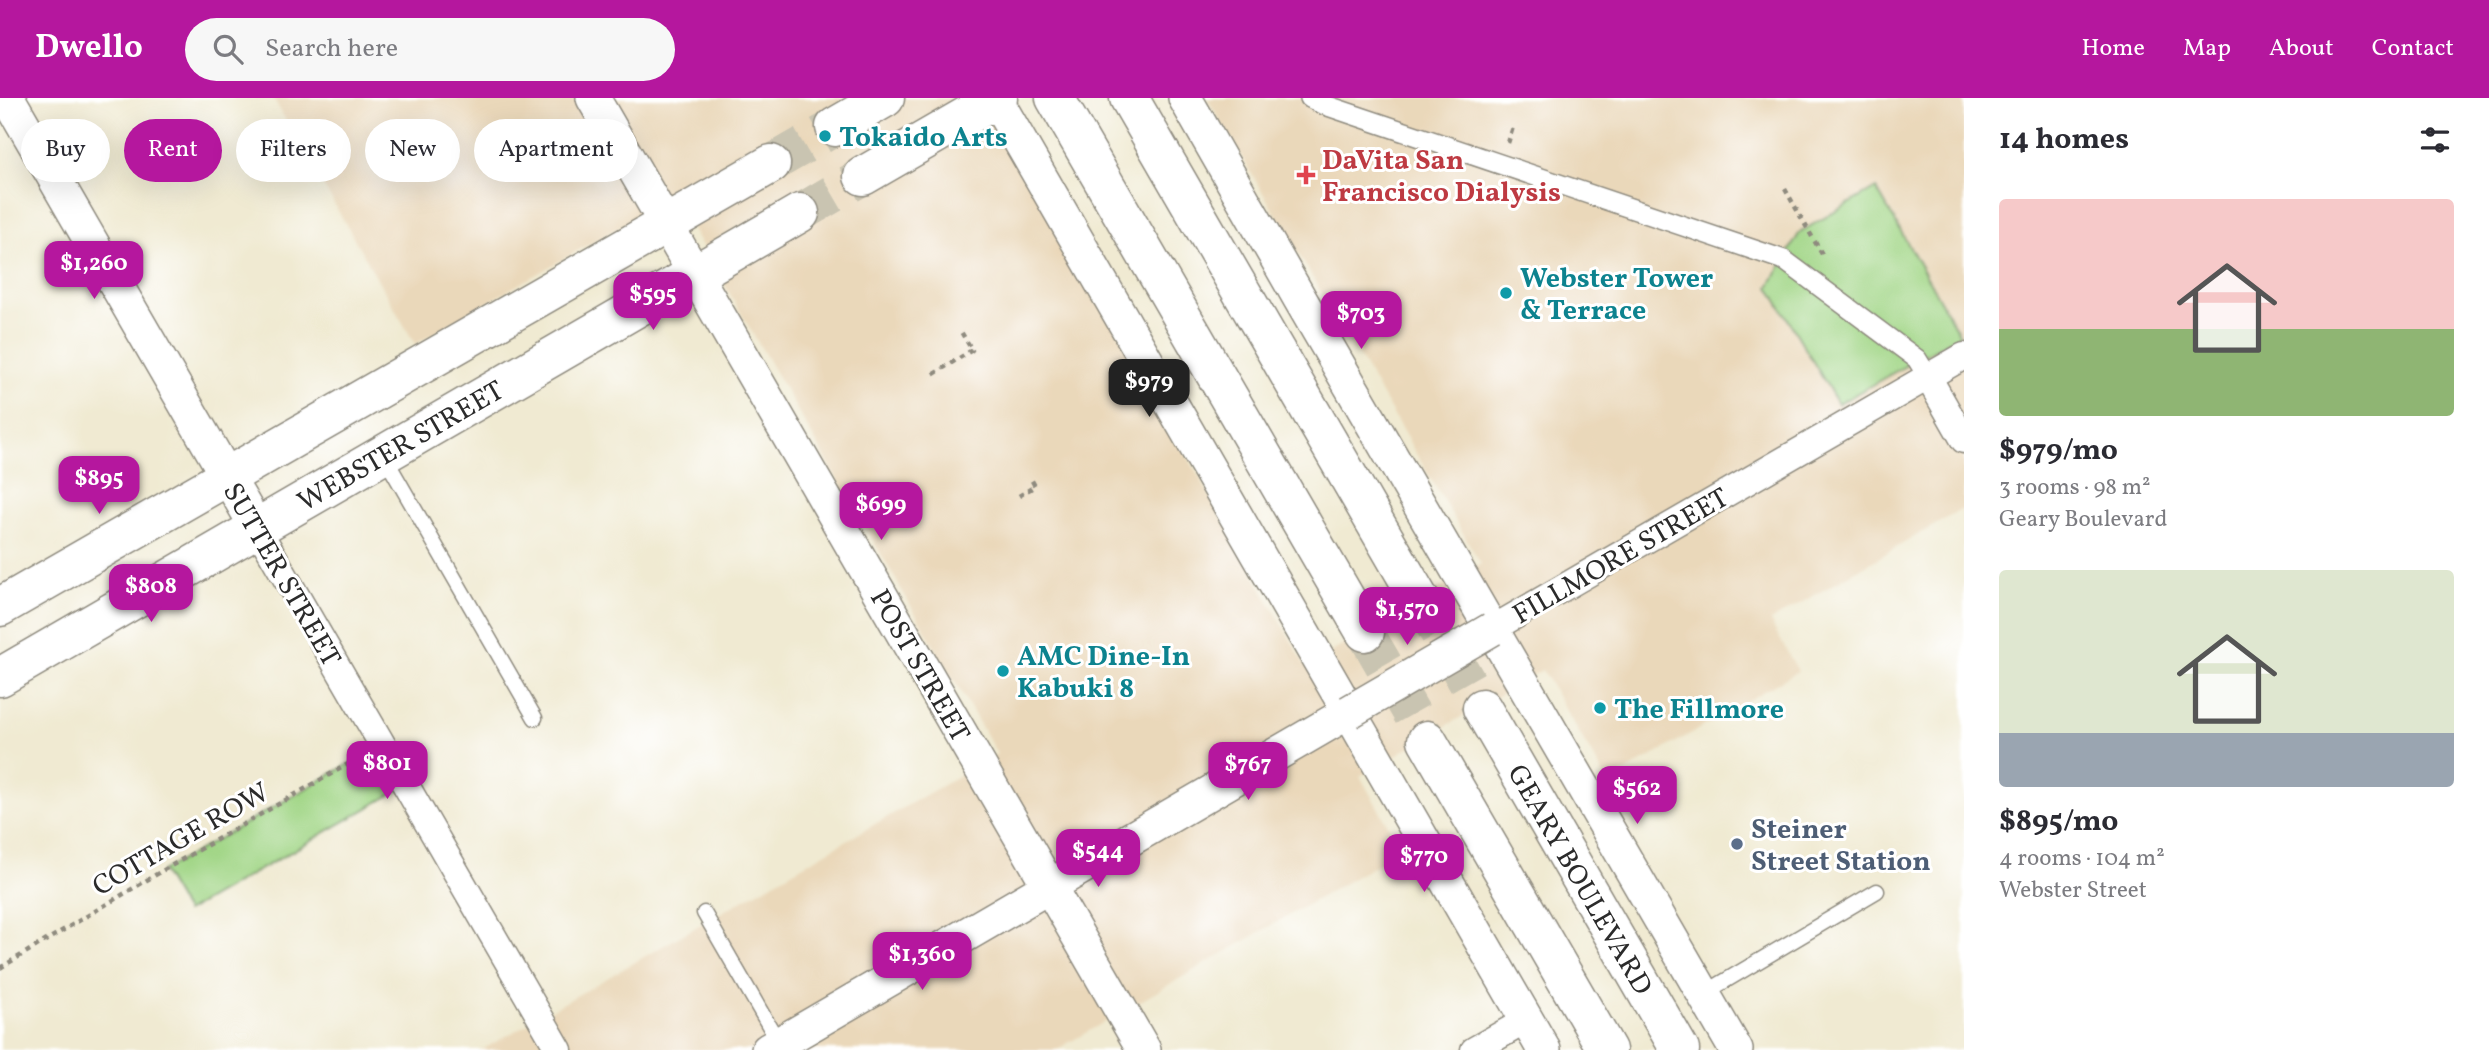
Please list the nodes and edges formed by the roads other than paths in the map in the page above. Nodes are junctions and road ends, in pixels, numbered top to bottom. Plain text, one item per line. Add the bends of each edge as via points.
1 (8, 98) edge
2 (593, 98) edge
3 (885, 98) edge
4 (996, 98) edge
5 (1055, 98) edge
6 (1129, 98) edge
7 (1185, 98) edge
8 (1310, 98) edge
9 (835, 127) tunnel mouth
10 (771, 164) tunnel mouth
11 (863, 176) tunnel mouth
12 (800, 214) tunnel mouth
13 (666, 225) junction
14 (695, 274) junction
15 (1964, 356) edge
16 (1928, 377) junction
17 (1964, 440) edge
18 (384, 455) junction
19 (227, 477) junction
20 (257, 528) junction
21 (1420, 600) tunnel mouth
22 (0, 607) edge
23 (1492, 629) junction
24 (1365, 632) tunnel mouth
25 (0, 677) edge
26 (1482, 708) tunnel mouth
27 (1349, 712) junction
28 (535, 718) dead end
29 (1427, 740) tunnel mouth
30 (1049, 886) junction
31 (1877, 891) dead end
32 (704, 913) dead end
33 (1703, 994) junction
34 (1527, 1020) junction
35 (774, 1047) edge
36 (559, 1050) edge
37 (1144, 1050) edge
38 (1474, 1050) edge
39 (1544, 1050) edge
40 (1607, 1050) edge
41 (1680, 1050) edge
42 (1736, 1050) edge

1 - 19 street, SUTTER STREET
2 - 13 street, POST STREET
3 - 9 main road
4 - 11 main road
4 - 27 street
5 - 24 main road
6 - 21 main road
7 - 23 street, GEARY BOULEVARD
8 - 16 street via 1784,260 1917,359
10 - 13 main road, WEBSTER STREET
12 - 14 main road, WEBSTER STREET
13 - 14 street, POST STREET
13 - 19 main road, WEBSTER STREET
14 - 18 main road, WEBSTER STREET
14 - 30 street, POST STREET
15 - 16 street, FILLMORE STREET
16 - 17 street
16 - 23 street, FILLMORE STREET
18 - 20 main road, WEBSTER STREET
18 - 28 lane
19 - 20 street, SUTTER STREET
19 - 22 main road, WEBSTER STREET
20 - 25 main road, WEBSTER STREET
20 - 36 street, SUTTER STREET
23 - 27 street, FILLMORE STREET, bridge
23 - 33 street, GEARY BOULEVARD
26 - 41 main road, GEARY BOULEVARD
27 - 30 street, FILLMORE STREET
27 - 34 street
29 - 40 main road
30 - 35 street, FILLMORE STREET
30 - 37 street, POST STREET
31 - 33 lane
32 - 35 lane
33 - 42 street, GEARY BOULEVARD
34 - 38 street
34 - 39 street

